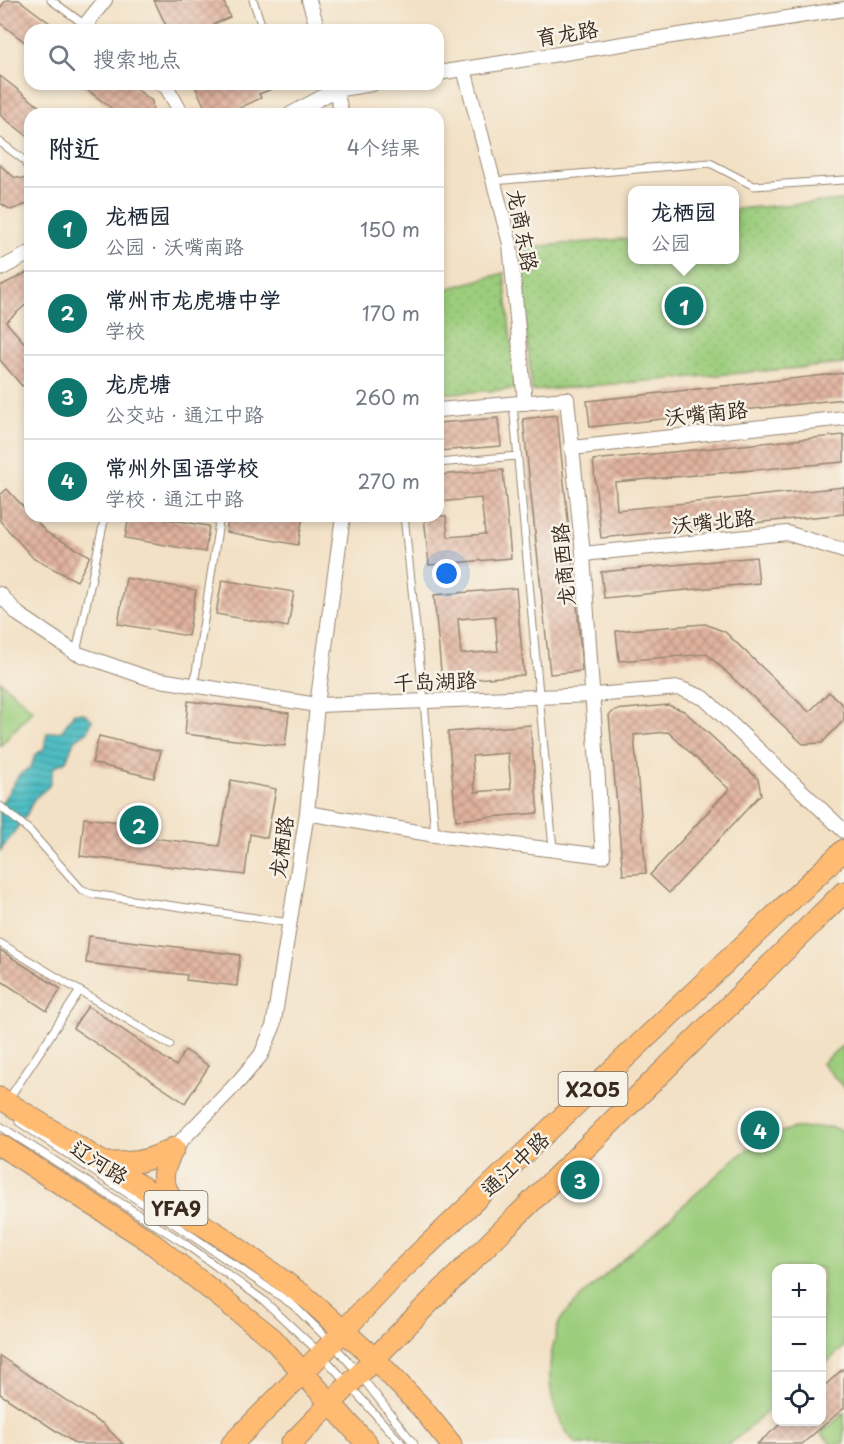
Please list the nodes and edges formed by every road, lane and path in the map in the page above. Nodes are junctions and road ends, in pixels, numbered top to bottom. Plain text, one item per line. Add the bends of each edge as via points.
1 (51, 0) edge
2 (105, 0) edge
3 (253, 0) edge
4 (309, 0) edge
5 (844, 9) edge
6 (83, 24) edge
7 (90, 24) edge
8 (261, 24) edge
9 (316, 24) edge
10 (464, 69) junction
11 (444, 73) edge
12 (168, 90) edge
13 (330, 90) edge
14 (336, 90) edge
15 (179, 108) edge
16 (301, 108) edge
17 (340, 108) edge
18 (0, 142) edge
19 (24, 160) edge
20 (844, 180) edge
21 (493, 181) junction
22 (24, 256) edge
23 (0, 269) edge
24 (519, 403) junction
25 (444, 409) edge
26 (844, 418) edge
27 (572, 448) junction
28 (518, 456) junction
29 (444, 462) edge
30 (104, 522) edge
31 (219, 522) edge
32 (342, 522) edge
33 (405, 522) edge
34 (844, 551) edge
35 (584, 554) junction
36 (0, 594) edge
37 (76, 653) junction
38 (194, 685) junction
39 (594, 695) junction
40 (540, 697) junction
41 (424, 701) junction
42 (317, 705) junction
43 (0, 806) edge
44 (307, 813) junction
45 (844, 831) edge
46 (435, 836) junction
47 (553, 850) junction
48 (844, 850) edge
49 (844, 892) edge
50 (290, 923) junction
51 (0, 943) edge
52 (79, 992) junction
53 (170, 1045) dead end
54 (5, 1106) edge
55 (0, 1126) edge
56 (0, 1145) edge
57 (174, 1148) junction
58 (104, 1163) junction
59 (177, 1209) junction
60 (333, 1342) junction
61 (375, 1359) junction
62 (304, 1372) junction
63 (355, 1379) junction
64 (332, 1403) junction
65 (232, 1444) edge
66 (291, 1444) edge
67 (368, 1444) edge
68 (402, 1444) edge
69 (414, 1444) edge
70 (451, 1444) edge

1 - 6 lane
2 - 7 street
3 - 8 lane
4 - 9 street
5 - 10 street, 育龙路
10 - 11 street, 育龙路
10 - 21 street, 龙商东路
12 - 15 street
13 - 16 street
14 - 17 street
18 - 19 lane
20 - 21 lane via 754,186 710,163
21 - 24 street, 龙商东路 via 510,244
22 - 23 street
24 - 25 street, 龙商西路
24 - 27 street, 龙商西路 via 567,399
24 - 28 lane
26 - 27 street, 沃嘴南路
27 - 35 street, 龙商西路
28 - 29 lane
28 - 40 lane
30 - 37 lane
31 - 38 lane
32 - 42 street, 龙栖路
33 - 41 lane
34 - 35 street, 沃嘴北路 via 788,533
35 - 39 street, 龙商西路
36 - 37 street, 千岛湖路 via 18,614
37 - 38 street, 千岛湖路 via 148,678
38 - 42 street, 千岛湖路
39 - 40 street, 千岛湖路
39 - 45 street, 千岛湖路 via 679,688 704,698
39 - 47 street, 龙商西路 via 603,856
40 - 41 street, 千岛湖路
40 - 47 lane
41 - 42 street, 千岛湖路
41 - 46 lane
42 - 44 street, 龙栖路
43 - 50 lane via 30,831 81,889 92,894
44 - 46 street
44 - 50 street, 龙栖路
46 - 47 street
48 - 60 main road, 通江中路 / X205 via 401,1270
49 - 61 main road, 通江中路 / X205
50 - 57 street, 龙栖路 via 273,1027 261,1055
51 - 52 lane
52 - 53 lane
52 - 54 lane
54 - 58 main road, 辽河路 / YFA9
54 - 60 lane via 293,1305
55 - 60 lane
56 - 62 main road, 辽河路 / YFA9 via 148,1240 272,1338
57 - 58 main road via 135,1163
57 - 59 main road via 164,1168 163,1185
58 - 59 main road, 辽河路 / YFA9
59 - 60 main road, 辽河路 / YFA9 via 307,1298
60 - 61 main road, YFA9
60 - 62 main road, 通江中路
60 - 63 lane
60 - 63 lane
61 - 63 main road, 通江中路
61 - 70 main road, YFA9
62 - 64 main road, YFA9
62 - 65 main road, 通江中路
63 - 64 main road, 通江中路
63 - 68 lane
63 - 69 lane
64 - 66 main road, 通江中路
64 - 67 main road, YFA9

